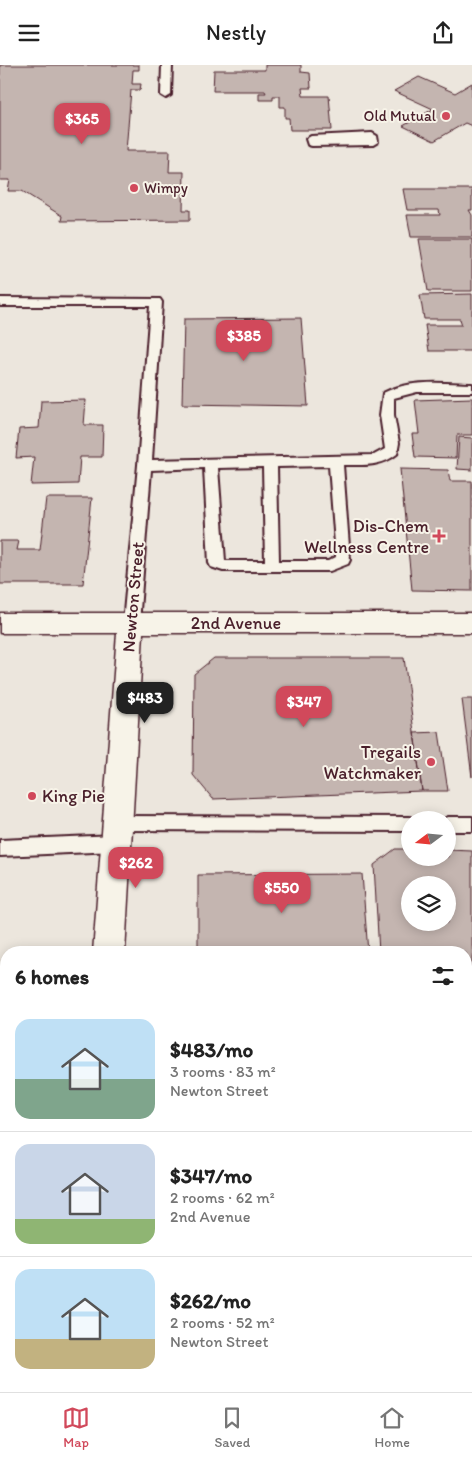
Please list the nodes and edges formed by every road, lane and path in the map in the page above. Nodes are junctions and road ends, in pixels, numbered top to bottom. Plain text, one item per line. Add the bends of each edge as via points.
1 (167, 65) edge
2 (166, 95) dead end
3 (0, 302) edge
4 (472, 388) edge
5 (336, 461) junction
6 (270, 463) junction
7 (211, 464) junction
8 (145, 465) junction
9 (272, 567) junction
10 (0, 623) edge
11 (131, 623) junction
12 (472, 623) edge
13 (401, 824) edge
14 (456, 824) edge
15 (472, 825) edge
16 (116, 833) junction
17 (0, 848) edge
18 (109, 946) edge

1 - 2 lane
3 - 8 lane, Newton Street via 156,302
4 - 5 lane via 395,391 388,396 387,415 392,451 375,459
5 - 6 lane
5 - 9 lane via 343,560 330,566
6 - 7 lane
6 - 9 lane
7 - 8 lane
7 - 9 lane via 216,563
8 - 11 lane, Newton Street
10 - 11 street, 2nd Avenue
11 - 12 street, 2nd Avenue
11 - 16 street, Newton Street
13 - 16 lane
14 - 15 lane
16 - 17 lane
16 - 18 street, Newton Street

